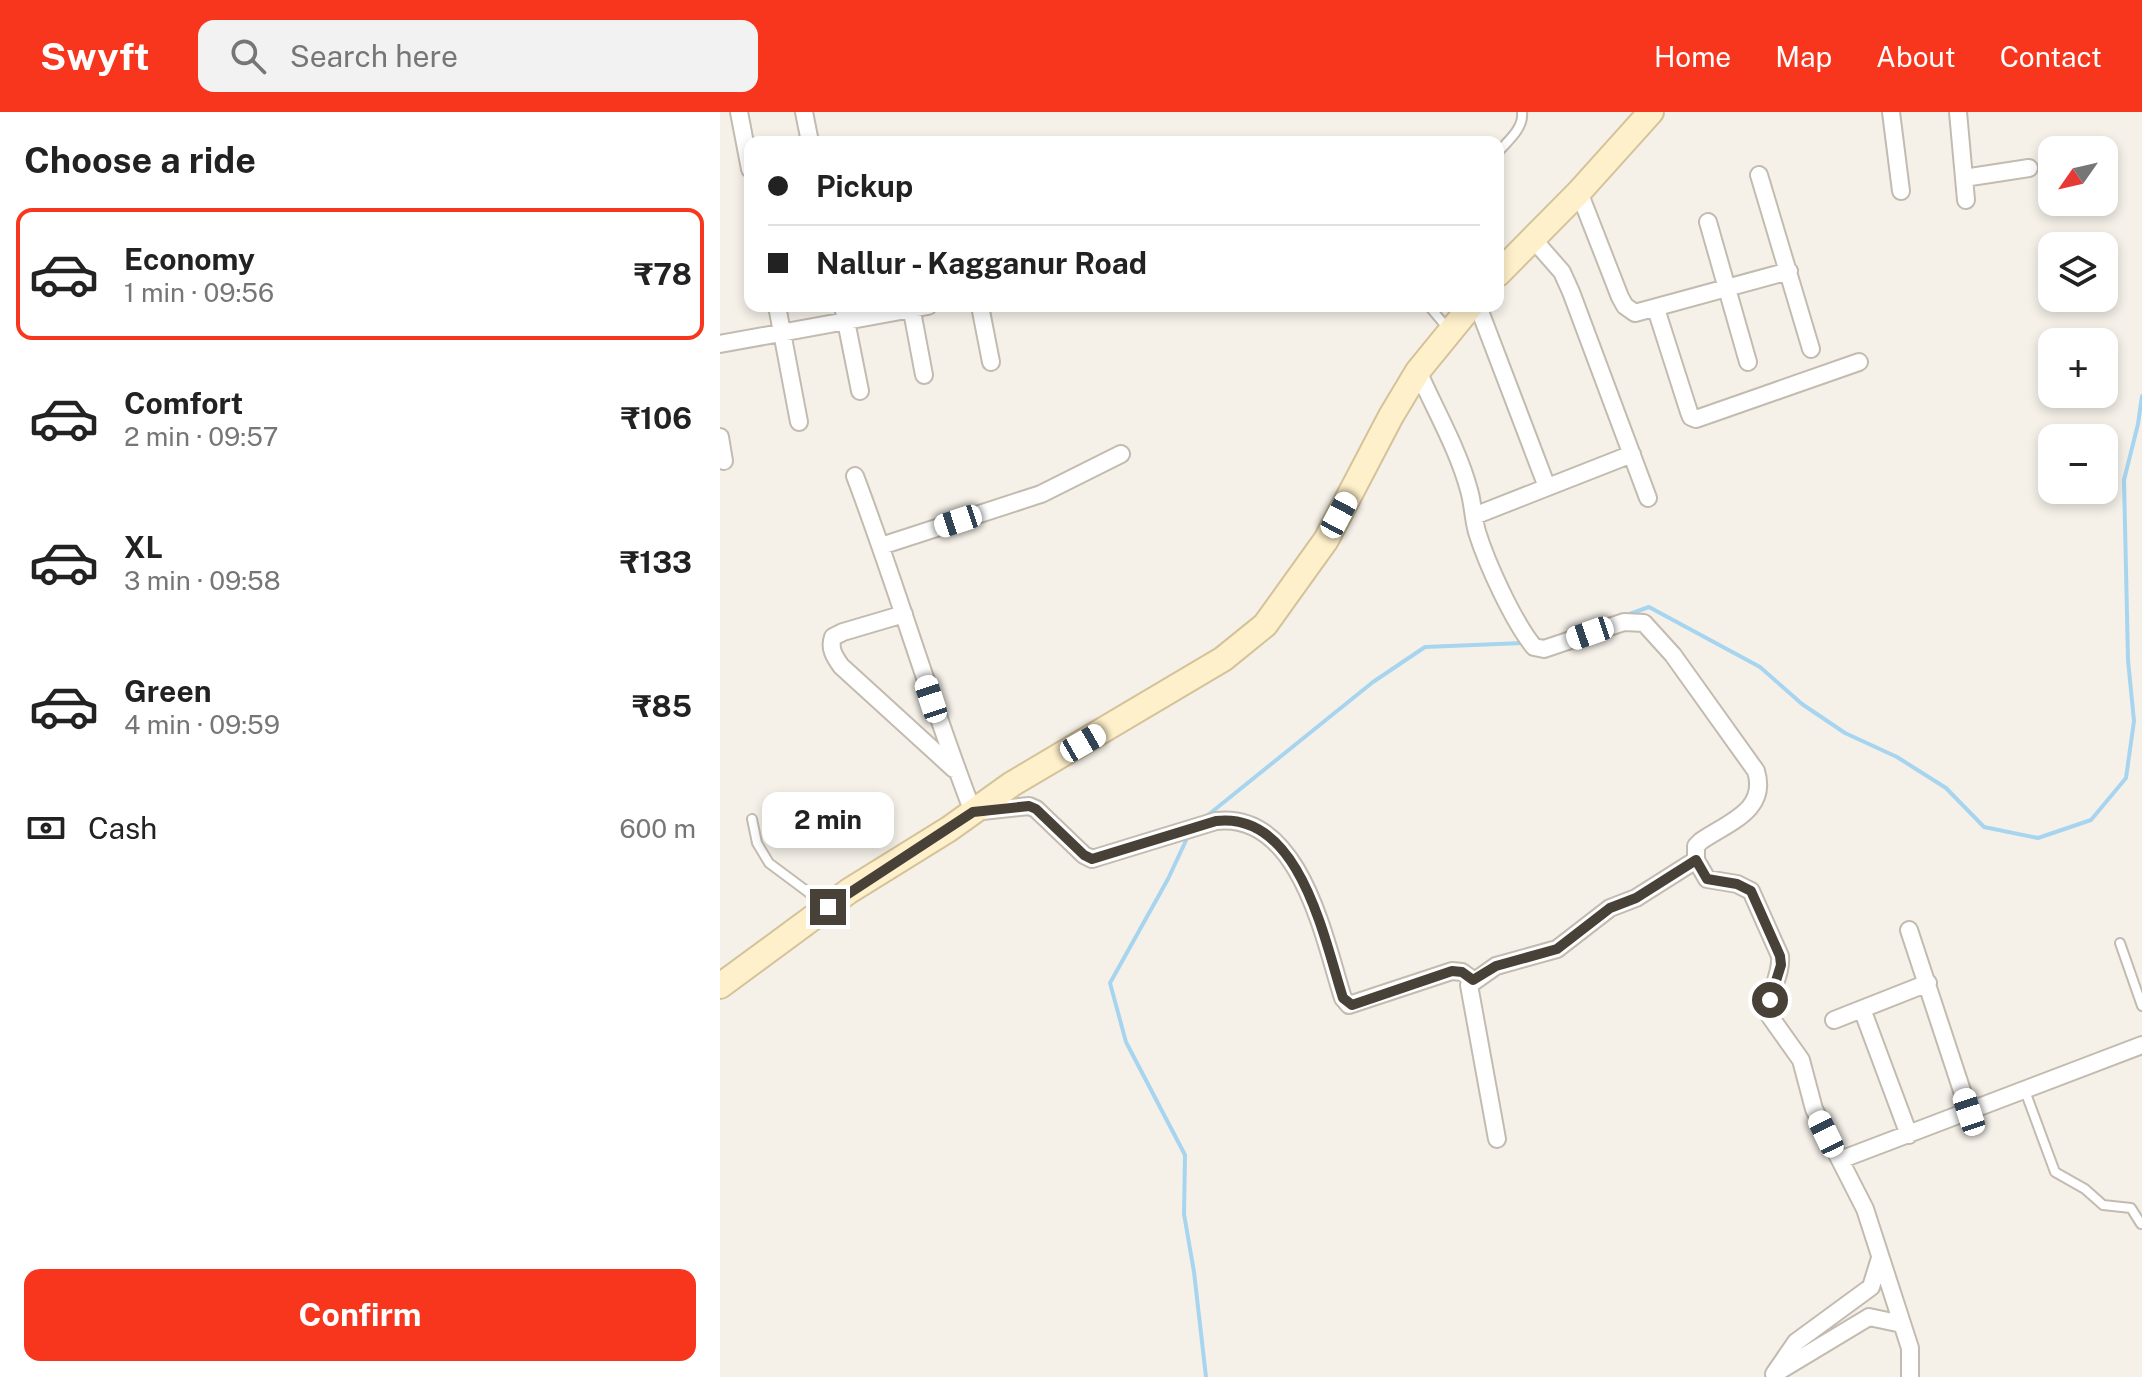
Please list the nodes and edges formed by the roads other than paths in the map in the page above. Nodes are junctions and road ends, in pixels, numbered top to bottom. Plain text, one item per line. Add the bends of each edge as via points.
1 (739, 112) edge
2 (804, 112) edge
3 (1522, 112) edge
4 (1651, 112) edge
5 (1891, 112) edge
6 (1958, 112) edge
7 (809, 136) edge
8 (744, 138) edge
9 (1504, 145) edge
10 (2029, 168) dead end
11 (1759, 175) dead end
12 (1964, 178) junction
13 (1901, 191) dead end
14 (1579, 192) junction
15 (1966, 200) dead end
16 (1708, 222) dead end
17 (1533, 239) junction
18 (1504, 268) edge
19 (1789, 271) junction
20 (1728, 289) junction
21 (1656, 309) junction
22 (778, 312) edge
23 (865, 312) edge
24 (918, 312) edge
25 (981, 312) edge
26 (1434, 312) edge
27 (1466, 312) edge
28 (1480, 312) edge
29 (844, 314) edge
30 (1450, 332) junction
31 (783, 333) junction
32 (720, 344) edge
33 (1811, 349) dead end
34 (991, 362) dead end
35 (1748, 362) dead end
36 (1859, 362) dead end
37 (1418, 371) junction
38 (924, 375) dead end
39 (860, 391) dead end
40 (799, 422) dead end
41 (720, 437) edge
42 (1121, 454) dead end
43 (1632, 454) junction
44 (724, 461) dead end
45 (855, 476) dead end
46 (1547, 487) junction
47 (1648, 498) dead end
48 (1474, 516) junction
49 (881, 546) junction
50 (904, 614) junction
51 (958, 773) junction
52 (973, 812) junction
53 (752, 819) dead end
54 (1696, 860) junction
55 (828, 907) junction
56 (1909, 930) dead end
57 (2120, 943) dead end
58 (1473, 980) junction
59 (1928, 983) junction
60 (720, 986) edge
61 (2142, 1006) edge
62 (1862, 1009) junction
63 (1834, 1020) dead end
64 (2142, 1045) edge
65 (2025, 1091) junction
66 (1969, 1112) junction
67 (1909, 1135) junction
68 (1497, 1139) dead end
69 (1840, 1160) junction
70 (2141, 1224) edge
71 (1881, 1257) junction
72 (1902, 1324) junction
73 (1772, 1375) edge
74 (1910, 1377) edge

1 - 8 street
2 - 7 street
3 - 9 lane via 1523,119
4 - 14 main road
5 - 13 street
6 - 12 street
10 - 12 street
11 - 19 street
12 - 15 street
14 - 17 main road
14 - 21 street via 1625,306 1635,313
16 - 20 street
17 - 18 main road
17 - 43 street via 1567,282
19 - 20 street
19 - 33 street
20 - 21 street
20 - 35 street
21 - 36 street via 1689,412 1696,419
22 - 31 street
23 - 29 street
24 - 38 street
25 - 34 street
26 - 30 lane
27 - 30 main road
28 - 46 street
29 - 31 street
29 - 39 street
30 - 37 main road
31 - 32 street
31 - 40 street
37 - 48 street via 1458,459
37 - 52 main road via 1326,540 1265,625 1223,659
41 - 44 street
42 - 49 street via 1041,494
43 - 46 street
43 - 47 street
45 - 49 street
46 - 48 street
48 - 54 street via 1483,549 1534,647 1544,649 1624,622 1644,623 1750,760 1759,779 1757,799 1696,846
49 - 50 street
50 - 51 street
50 - 51 street via 833,637 834,657
51 - 52 street
52 - 55 main road
52 - 58 street via 1029,806 1092,859 1216,821 1243,823 1269,835 1290,857 1349,1005 1452,971
53 - 55 lane via 769,863
54 - 58 street via 1610,908 1557,949 1496,966
54 - 69 street via 1707,879 1751,891 1780,956 1769,1015 1801,1060 1814,1109
55 - 60 main road
56 - 59 street
57 - 61 lane
58 - 68 street via 1468,990
59 - 62 street
59 - 66 street
62 - 63 street
62 - 67 street
64 - 65 street
65 - 66 street
65 - 70 lane via 2055,1172 2103,1205 2131,1208
66 - 67 street
67 - 69 street
69 - 71 street
71 - 72 street
71 - 73 street via 1871,1287 1796,1342
72 - 73 street via 1877,1316 1861,1320
72 - 74 street via 1911,1355

